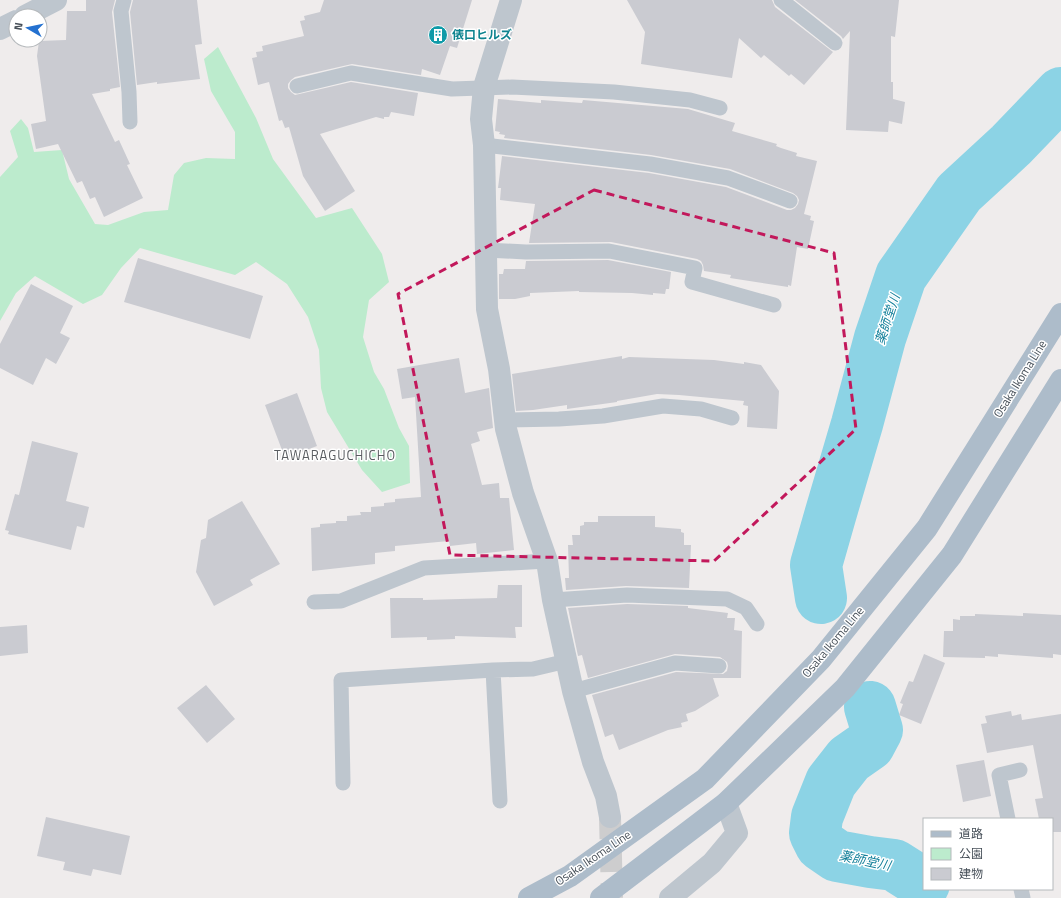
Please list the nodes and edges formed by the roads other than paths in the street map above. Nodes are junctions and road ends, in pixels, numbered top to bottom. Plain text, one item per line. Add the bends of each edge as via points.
1 (56, 0) edge
2 (124, 0) edge
3 (511, 0) edge
4 (781, 0) edge
5 (40, 8) edge
6 (834, 43) dead end
7 (297, 86) dead end
8 (484, 87) junction
9 (720, 108) dead end
10 (130, 122) dead end
11 (484, 145) junction
12 (790, 201) dead end
13 (486, 250) junction
14 (774, 305) dead end
15 (1061, 314) edge
16 (1061, 380) edge
17 (732, 418) dead end
18 (505, 420) junction
19 (547, 561) junction
20 (553, 600) junction
21 (314, 602) dead end
22 (757, 624) dead end
23 (567, 661) junction
24 (719, 666) dead end
25 (493, 670) junction
26 (573, 691) junction
27 (1020, 770) dead end
28 (343, 783) dead end
29 (500, 801) dead end
30 (726, 802) junction
31 (610, 817) tunnel mouth
32 (1008, 818) edge
33 (529, 898) edge
34 (601, 898) edge
35 (670, 898) edge

1 - 5 street
2 - 10 lane via 121,11
3 - 8 street
4 - 6 lane
7 - 8 lane via 351,73 452,89
8 - 9 lane via 614,92 690,100
8 - 11 street via 481,119
11 - 12 lane via 650,164 728,178
11 - 13 street
13 - 14 lane via 609,251 695,268 692,282
13 - 18 street via 488,309 500,369
15 - 33 main road, Osaka Ikoma Line via 927,528 821,659 705,779 570,876
16 - 30 main road via 947,561 845,688
17 - 18 lane via 701,409 663,406 603,416
18 - 19 street via 523,493
19 - 20 street
19 - 21 lane via 424,568 342,601
20 - 22 lane via 627,595 727,599 746,608
20 - 23 street
23 - 25 lane via 533,669
23 - 26 street
24 - 26 lane via 675,663
25 - 28 lane via 341,680
25 - 29 lane
26 - 31 street via 593,762 606,796
27 - 32 lane via 999,775
30 - 34 main road
30 - 35 street via 737,832 712,863

